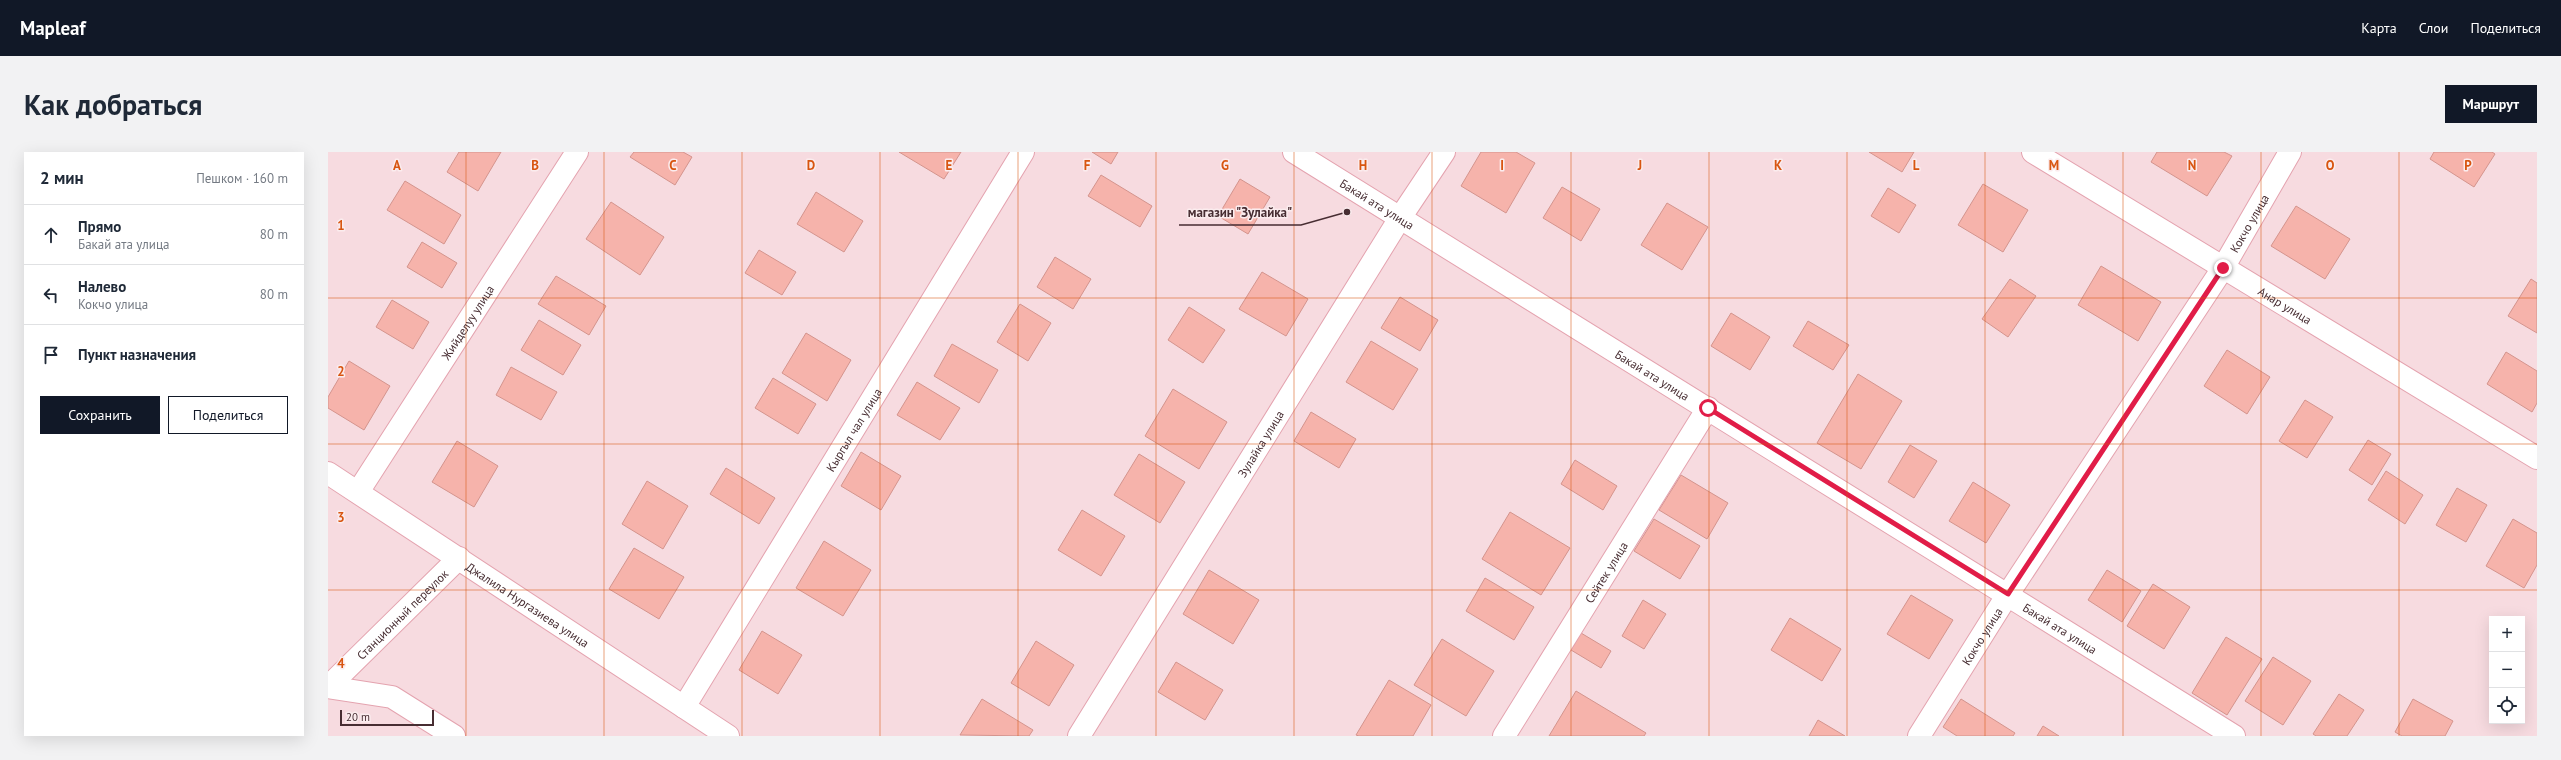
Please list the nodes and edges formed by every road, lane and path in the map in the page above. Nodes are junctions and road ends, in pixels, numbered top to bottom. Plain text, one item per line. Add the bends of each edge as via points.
1 (577, 152) edge
2 (1023, 152) edge
3 (1294, 152) edge
4 (1444, 152) edge
5 (2033, 152) edge
6 (2290, 152) edge
7 (1400, 218) junction
8 (2223, 268) junction
9 (1708, 408) junction
10 (2537, 458) edge
11 (328, 473) edge
12 (358, 492) junction
13 (459, 558) junction
14 (2008, 594) junction
15 (328, 687) edge
16 (684, 707) junction
17 (454, 736) edge
18 (728, 736) edge
19 (1079, 736) edge
20 (1504, 736) edge
21 (1918, 736) edge
22 (2234, 736) edge

1 - 12 street, Жийделуу улица
2 - 16 street, Кыргыл чал улица
3 - 7 street, Бакай ата улица
4 - 7 street, Зулайка улица
5 - 8 street, Анар улица
6 - 8 street, Кокчо улица
7 - 9 street, Бакай ата улица
7 - 19 street, Зулайка улица
8 - 10 street, Анар улица
8 - 14 street, Кокчо улица
9 - 14 street, Бакай ата улица
9 - 20 street, Сейтек улица
11 - 12 street, Джалила Нургазиева улица
12 - 13 street, Джалила Нургазиева улица
13 - 15 street, Станционный переулок
13 - 16 street, Джалила Нургазиева улица
14 - 21 street, Кокчо улица
14 - 22 street, Бакай ата улица
15 - 17 street via 392,697
16 - 18 street, Джалила Нургазиева улица

